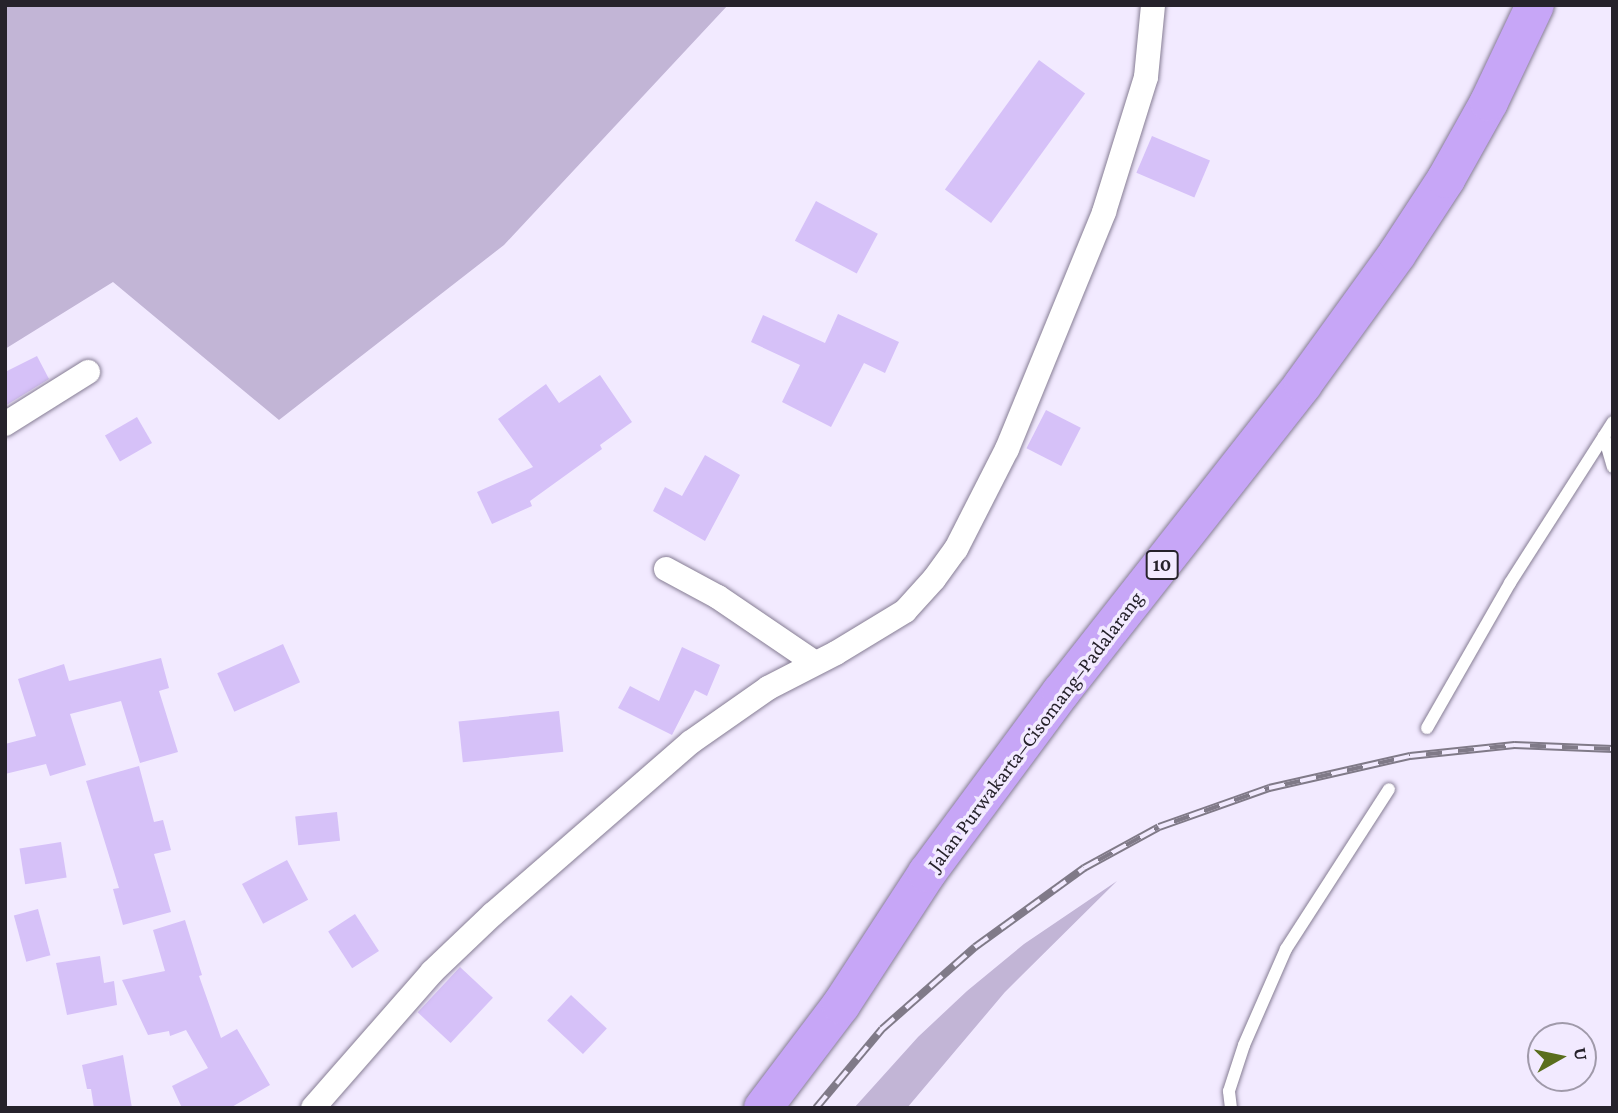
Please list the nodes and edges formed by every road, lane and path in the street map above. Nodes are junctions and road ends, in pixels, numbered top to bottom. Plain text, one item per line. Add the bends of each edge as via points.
1 (1153, 5) edge
2 (1535, 5) edge
3 (88, 372) dead end
4 (1613, 422) edge
5 (5, 424) edge
6 (1604, 436) junction
7 (1613, 467) edge
8 (666, 569) dead end
9 (815, 663) junction
10 (1427, 728) dead end
11 (1389, 789) dead end
12 (313, 1108) edge
13 (763, 1108) edge
14 (1231, 1108) edge

1 - 9 street via 1146,76 1104,212 1007,449 956,549 905,611
2 - 13 highway, Jalan Purwakarta–Cisomang–Padalarang / 10 via 1489,102 1397,254 1303,384 1061,692
3 - 5 street
4 - 6 lane
6 - 7 lane
6 - 10 lane via 1510,583
8 - 9 street via 718,597
9 - 12 street via 768,688 691,742 493,914 432,972
11 - 14 lane via 1286,949 1244,1045 1229,1091

